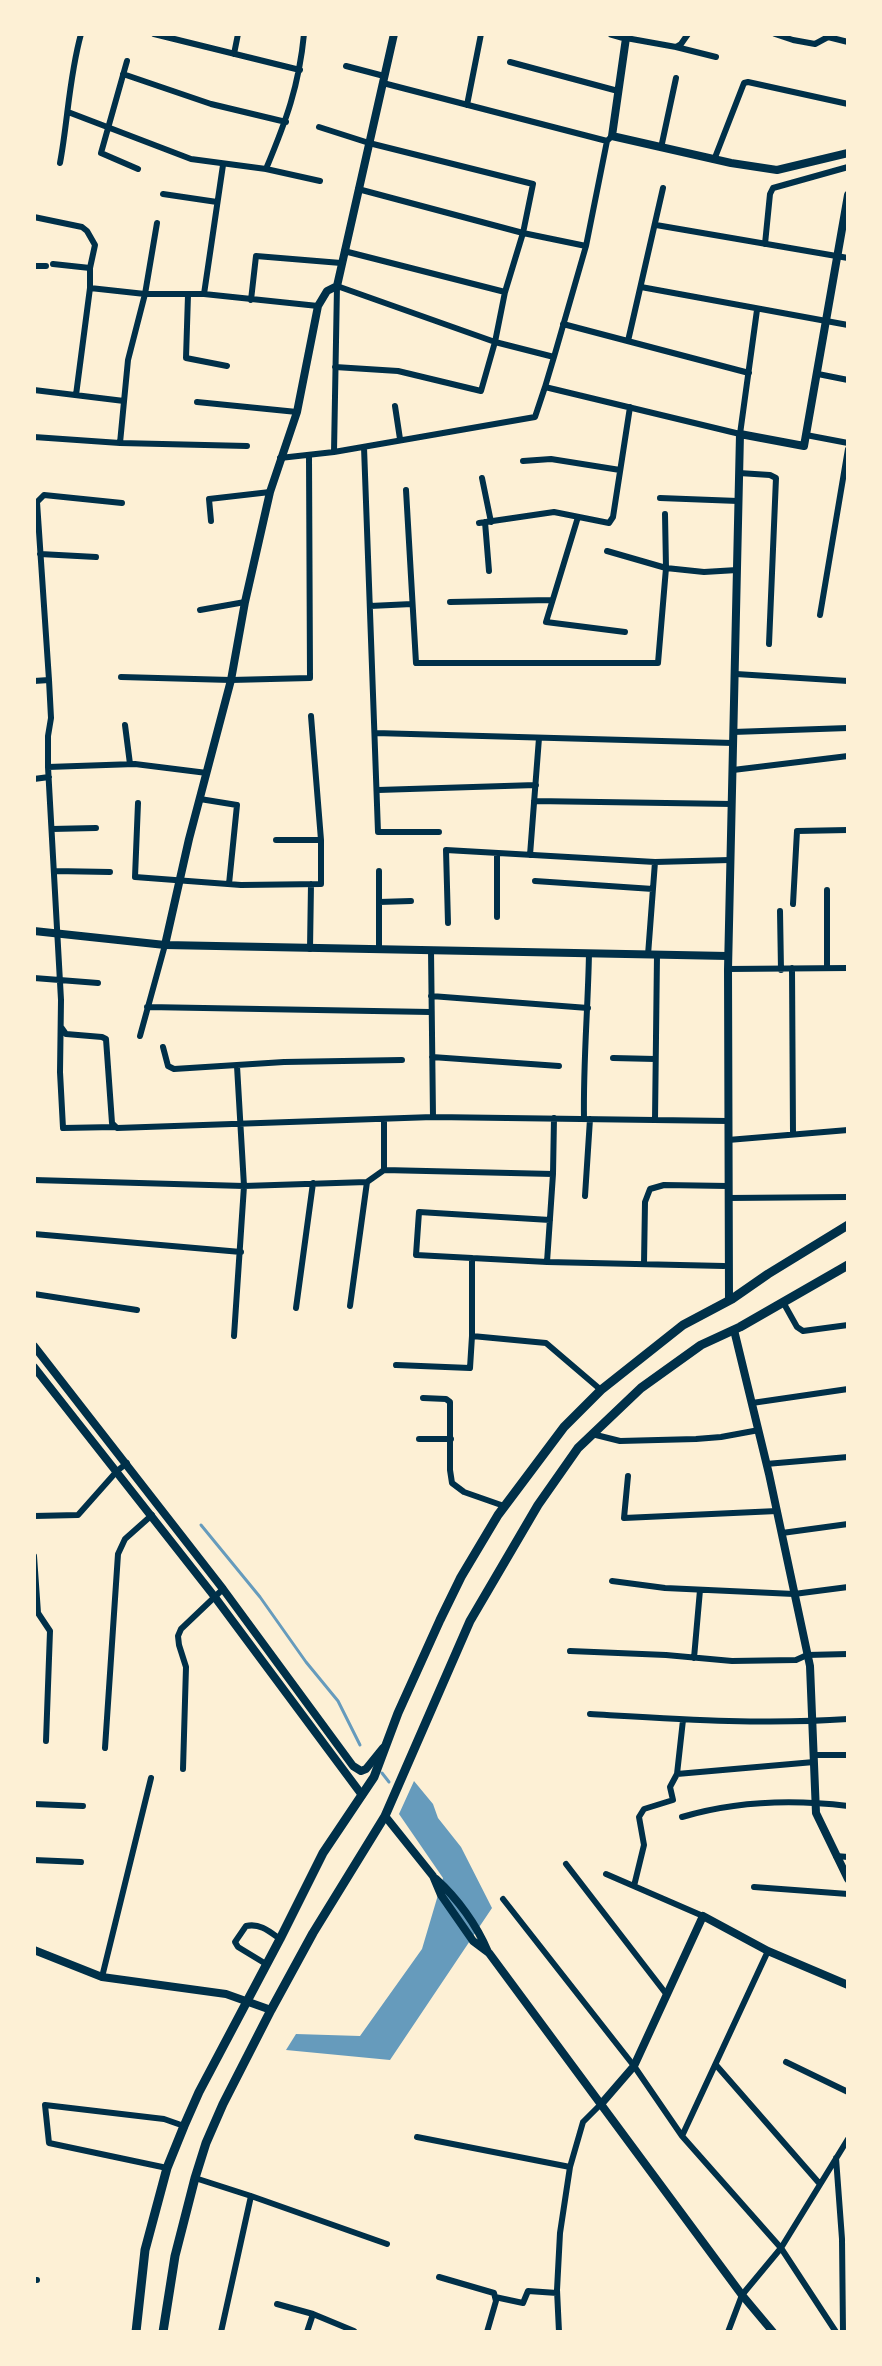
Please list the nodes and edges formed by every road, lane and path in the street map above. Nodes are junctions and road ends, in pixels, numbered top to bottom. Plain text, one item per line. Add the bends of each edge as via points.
1 (81, 34) edge
2 (154, 34) edge
3 (238, 34) edge
4 (304, 34) edge
5 (394, 34) edge
6 (481, 34) edge
7 (612, 34) edge
8 (688, 34) edge
9 (774, 34) edge
10 (626, 38) junction
11 (848, 42) edge
12 (676, 46) junction
13 (234, 54) junction
14 (716, 57) dead end
15 (127, 61) dead end
16 (510, 63) dead end
17 (346, 66) dead end
18 (300, 70) junction
19 (123, 74) junction
20 (676, 78) dead end
21 (384, 80) junction
22 (618, 91) junction
23 (848, 104) edge
24 (466, 105) junction
25 (69, 112) junction
26 (286, 122) junction
27 (107, 126) junction
28 (320, 127) dead end
29 (609, 139) junction
30 (369, 143) junction
31 (661, 148) junction
32 (848, 153) edge
33 (714, 160) junction
34 (60, 163) dead end
35 (223, 165) junction
36 (848, 167) edge
37 (138, 169) dead end
38 (266, 169) junction
39 (320, 181) dead end
40 (663, 188) dead end
41 (358, 189) junction
42 (163, 195) dead end
43 (848, 195) edge
44 (217, 202) junction
45 (34, 217) edge
46 (157, 223) dead end
47 (656, 225) junction
48 (523, 233) junction
49 (765, 244) junction
50 (586, 246) junction
51 (344, 251) junction
52 (837, 256) junction
53 (848, 258) edge
54 (341, 263) junction
55 (53, 264) dead end
56 (34, 266) edge
57 (46, 266) dead end
58 (90, 268) junction
59 (337, 286) junction
60 (642, 287) junction
61 (90, 288) junction
62 (505, 292) junction
63 (145, 294) junction
64 (204, 294) junction
65 (188, 295) junction
66 (251, 300) junction
67 (318, 306) junction
68 (757, 310) junction
69 (825, 321) junction
70 (563, 324) junction
71 (848, 325) edge
72 (628, 341) junction
73 (495, 342) junction
74 (554, 357) junction
75 (227, 366) dead end
76 (335, 367) junction
77 (748, 373) junction
78 (818, 374) junction
79 (848, 380) edge
80 (545, 387) junction
81 (34, 390) edge
82 (76, 395) junction
83 (124, 401) junction
84 (197, 402) dead end
85 (395, 406) dead end
86 (630, 408) junction
87 (297, 412) junction
88 (740, 434) junction
89 (806, 435) junction
90 (34, 437) edge
91 (400, 439) junction
92 (120, 443) junction
93 (848, 443) edge
94 (248, 446) dead end
95 (364, 447) junction
96 (848, 450) edge
97 (334, 452) junction
98 (309, 456) junction
99 (280, 458) junction
100 (523, 461) dead end
101 (620, 470) junction
102 (739, 473) junction
103 (482, 478) dead end
104 (406, 490) dead end
105 (270, 492) junction
106 (660, 498) dead end
107 (738, 501) junction
108 (122, 504) dead end
109 (665, 514) dead end
110 (578, 517) junction
111 (211, 521) dead end
112 (485, 522) junction
113 (607, 551) dead end
114 (40, 554) junction
115 (96, 557) dead end
116 (666, 568) junction
117 (737, 570) junction
118 (489, 571) dead end
119 (551, 600) junction
120 (245, 602) junction
121 (450, 602) dead end
122 (412, 604) junction
123 (370, 606) junction
124 (200, 610) dead end
125 (820, 615) dead end
126 (625, 632) dead end
127 (769, 644) dead end
128 (736, 674) junction
129 (121, 677) dead end
130 (231, 680) junction
131 (34, 681) edge
132 (50, 681) junction
133 (848, 681) edge
134 (311, 716) dead end
135 (125, 725) dead end
136 (848, 728) edge
137 (734, 732) junction
138 (375, 733) junction
139 (539, 738) junction
140 (733, 742) junction
141 (848, 756) edge
142 (130, 764) junction
143 (48, 767) junction
144 (733, 770) junction
145 (207, 773) junction
146 (49, 777) junction
147 (34, 779) edge
148 (536, 784) junction
149 (378, 790) junction
150 (200, 799) junction
151 (534, 801) junction
152 (138, 803) dead end
153 (732, 804) junction
154 (96, 828) dead end
155 (52, 829) junction
156 (848, 830) edge
157 (439, 832) dead end
158 (276, 840) dead end
159 (321, 840) junction
160 (497, 854) junction
161 (530, 855) junction
162 (730, 860) junction
163 (656, 862) junction
164 (379, 870) dead end
165 (54, 872) junction
166 (110, 872) dead end
167 (535, 881) dead end
168 (179, 882) junction
169 (229, 884) junction
170 (311, 884) junction
171 (653, 889) junction
172 (826, 890) dead end
173 (411, 901) dead end
174 (379, 902) junction
175 (793, 904) dead end
176 (780, 911) dead end
177 (497, 917) dead end
178 (448, 923) dead end
179 (34, 931) edge
180 (57, 934) junction
181 (165, 945) junction
182 (310, 949) junction
183 (379, 950) junction
184 (431, 950) junction
185 (589, 953) junction
186 (653, 955) junction
187 (728, 956) junction
188 (792, 968) junction
189 (827, 968) junction
190 (848, 968) edge
191 (728, 969) junction
192 (781, 970) junction
193 (34, 978) edge
194 (60, 979) junction
195 (98, 983) dead end
196 (431, 996) junction
197 (147, 1007) junction
198 (588, 1008) junction
199 (430, 1012) junction
200 (61, 1027) junction
201 (140, 1036) dead end
202 (163, 1047) dead end
203 (432, 1057) junction
204 (613, 1058) dead end
205 (655, 1059) junction
206 (402, 1060) dead end
207 (237, 1066) junction
208 (559, 1066) dead end
209 (433, 1118) junction
210 (554, 1118) junction
211 (384, 1119) junction
212 (587, 1119) junction
213 (655, 1120) junction
214 (728, 1121) junction
215 (242, 1123) junction
216 (115, 1127) junction
217 (848, 1130) edge
218 (793, 1134) junction
219 (728, 1140) junction
220 (384, 1170) junction
221 (553, 1174) junction
222 (34, 1180) edge
223 (367, 1182) junction
224 (313, 1183) junction
225 (244, 1186) junction
226 (728, 1186) junction
227 (585, 1196) dead end
228 (848, 1197) edge
229 (728, 1198) junction
230 (549, 1220) junction
231 (848, 1225) edge
232 (34, 1234) edge
233 (241, 1252) junction
234 (472, 1258) junction
235 (547, 1263) junction
236 (644, 1264) junction
237 (848, 1265) edge
238 (727, 1266) junction
239 (34, 1294) edge
240 (726, 1301) junction
241 (783, 1302) junction
242 (350, 1306) dead end
243 (296, 1308) dead end
244 (137, 1310) dead end
245 (848, 1325) edge
246 (734, 1330) junction
247 (234, 1336) dead end
248 (472, 1336) junction
249 (35, 1348) edge
250 (396, 1365) dead end
251 (34, 1367) edge
252 (848, 1389) edge
253 (601, 1390) junction
254 (423, 1398) dead end
255 (752, 1402) junction
256 (759, 1430) junction
257 (591, 1434) junction
258 (419, 1439) dead end
259 (451, 1439) junction
260 (848, 1457) edge
261 (127, 1463) junction
262 (766, 1464) junction
263 (117, 1471) junction
264 (628, 1476) dead end
265 (504, 1506) junction
266 (777, 1511) junction
267 (152, 1515) junction
268 (34, 1516) edge
269 (848, 1524) edge
270 (782, 1533) junction
271 (34, 1556) edge
272 (612, 1581) dead end
273 (848, 1587) edge
274 (223, 1589) junction
275 (700, 1590) junction
276 (794, 1594) junction
277 (214, 1596) junction
278 (570, 1651) dead end
279 (848, 1654) edge
280 (807, 1655) junction
281 (694, 1658) junction
282 (590, 1714) dead end
283 (848, 1719) edge
284 (682, 1720) junction
285 (812, 1721) junction
286 (46, 1741) dead end
287 (386, 1744) junction
288 (105, 1748) dead end
289 (848, 1755) edge
290 (814, 1759) junction
291 (183, 1769) dead end
292 (677, 1774) junction
293 (151, 1778) dead end
294 (362, 1795) junction
295 (816, 1802) junction
296 (34, 1804) edge
297 (83, 1806) dead end
298 (848, 1806) edge
299 (385, 1816) junction
300 (682, 1817) dead end
301 (836, 1856) junction
302 (848, 1857) edge
303 (34, 1860) edge
304 (81, 1862) dead end
305 (566, 1864) dead end
306 (606, 1874) dead end
307 (433, 1876) junction
308 (848, 1880) edge
309 (634, 1886) junction
310 (754, 1887) dead end
311 (848, 1894) edge
312 (503, 1899) dead end
313 (703, 1916) junction
314 (280, 1939) junction
315 (34, 1950) edge
316 (768, 1951) junction
317 (489, 1953) junction
318 (266, 1964) junction
319 (102, 1977) junction
320 (848, 1985) edge
321 (667, 1995) junction
322 (247, 2000) junction
323 (271, 2010) junction
324 (786, 2062) dead end
325 (716, 2065) junction
326 (634, 2066) junction
327 (848, 2092) edge
328 (602, 2103) junction
329 (184, 2126) junction
330 (682, 2136) junction
331 (417, 2137) dead end
332 (848, 2139) edge
333 (836, 2157) junction
334 (570, 2167) junction
335 (167, 2168) junction
336 (195, 2178) junction
337 (819, 2183) junction
338 (251, 2196) junction
339 (387, 2244) dead end
340 (781, 2248) junction
341 (844, 2258) edge
342 (439, 2277) dead end
343 (557, 2293) junction
344 (742, 2295) junction
345 (495, 2297) junction
346 (277, 2304) dead end
347 (313, 2314) junction
348 (136, 2331) edge
349 (163, 2331) edge
350 (220, 2331) edge
351 (307, 2331) edge
352 (354, 2331) edge
353 (487, 2331) edge
354 (559, 2331) edge
355 (728, 2331) edge
356 (773, 2331) edge
357 (836, 2331) edge
358 (843, 2331) edge

1 - 25 street via 70,78
2 - 13 street
3 - 13 street
4 - 18 street
5 - 21 street
6 - 24 street
7 - 10 main road
8 - 12 street
9 - 11 street via 815,44 828,37
10 - 12 street
10 - 22 main road
12 - 14 street
13 - 18 street
15 - 19 street
16 - 22 street
17 - 21 street
18 - 26 street
19 - 26 street via 211,104
19 - 27 street
20 - 31 street
21 - 24 street
21 - 30 street
22 - 29 main road
23 - 33 street via 744,83
24 - 29 street
25 - 27 street
25 - 34 street
26 - 38 street
27 - 35 street via 191,159
27 - 37 street via 101,153
28 - 30 street
29 - 31 main road
29 - 50 street
30 - 41 street
30 - 48 street via 533,184
31 - 33 main road
32 - 33 main road via 777,170
35 - 38 street
35 - 44 street
36 - 49 street via 772,188
38 - 39 street
40 - 47 street
41 - 48 street
41 - 51 street
42 - 44 street
43 - 52 main road
44 - 64 street
45 - 58 street via 87,231 95,245
46 - 63 street
47 - 49 street
47 - 60 street
48 - 50 street
48 - 62 street
49 - 52 street
50 - 70 street
51 - 54 street
51 - 62 street
52 - 53 street
52 - 69 main road
54 - 59 street
54 - 66 street via 256,256
55 - 58 street
56 - 57 street
58 - 61 street
59 - 67 street via 327,291
59 - 73 street
59 - 76 street
60 - 68 street
60 - 72 street
61 - 63 street
61 - 82 street
62 - 73 street
63 - 65 street
63 - 83 street via 130,349
64 - 65 street
64 - 66 street
65 - 75 street via 186,358
66 - 67 street
67 - 87 street
68 - 69 street
68 - 77 street
69 - 71 street
69 - 78 main road
70 - 72 street
70 - 74 street
72 - 77 street
73 - 74 street
73 - 76 street via 481,391 398,371
74 - 80 street
76 - 97 street
77 - 88 street
78 - 79 street
78 - 89 main road
80 - 86 street
80 - 91 street via 535,417
81 - 82 street
82 - 83 street
83 - 92 street
84 - 87 street
85 - 91 street
86 - 88 street
86 - 101 street
87 - 99 street
88 - 89 main road via 804,446
88 - 102 main road
89 - 93 street
90 - 92 street
91 - 95 street
92 - 94 street
95 - 97 street
95 - 123 street
96 - 125 street
97 - 98 street
98 - 99 street
98 - 130 street via 310,678
99 - 105 street
100 - 101 street via 551,459
101 - 110 street via 609,523
102 - 107 main road
102 - 127 street via 776,478
103 - 112 street
104 - 122 street
105 - 111 street via 209,500
105 - 120 street
106 - 107 street
107 - 117 main road
108 - 114 street via 44,495 37,502
109 - 116 street
110 - 112 street via 554,513
110 - 119 street
112 - 118 street
113 - 116 street
114 - 115 street
114 - 132 street
116 - 117 street
116 - 122 street via 658,663 416,663
117 - 128 main road
119 - 121 street
119 - 126 street via 546,622
120 - 124 street
120 - 130 street
122 - 123 street
123 - 138 street
128 - 133 street
128 - 137 main road
129 - 130 street
130 - 145 street
131 - 132 street
132 - 143 street
134 - 159 street
135 - 142 street
136 - 137 street
137 - 140 main road
138 - 139 street
138 - 149 street
139 - 140 street
139 - 148 street
140 - 144 main road
141 - 144 street
142 - 143 street
142 - 145 street
143 - 146 street
144 - 153 main road
145 - 150 street
146 - 147 street
146 - 155 street
148 - 149 street
148 - 151 street
149 - 157 street via 378,832
150 - 168 street
150 - 169 street via 237,805
151 - 153 street
151 - 161 street
152 - 168 street via 135,877
153 - 162 main road
154 - 155 street
155 - 165 street
156 - 175 street via 798,831
158 - 159 street
159 - 170 street via 321,884
160 - 161 street
160 - 177 street
160 - 178 street via 446,850
161 - 163 street
162 - 163 street
162 - 187 main road
163 - 171 street
164 - 174 street
165 - 166 street
165 - 180 street
167 - 171 street
168 - 169 street
168 - 181 street
169 - 170 street
170 - 182 street
171 - 186 street
172 - 189 street
173 - 174 street
174 - 183 street
176 - 192 street
179 - 180 street
180 - 181 street
180 - 194 street
181 - 182 street
181 - 197 street
182 - 183 street
183 - 184 street
184 - 185 street
184 - 196 street
185 - 186 street
185 - 198 street
186 - 187 street
186 - 205 street
187 - 191 main road
188 - 189 street
188 - 192 street
188 - 218 street
189 - 190 street
191 - 192 street
191 - 214 main road
193 - 194 street
194 - 195 street
194 - 200 street
196 - 198 street
196 - 199 street
197 - 199 street
197 - 201 street
198 - 212 street via 583,1068
199 - 203 street
200 - 216 street via 66,1034 102,1037 108,1042
200 - 216 street via 63,1128
202 - 207 street via 168,1066 174,1069
203 - 208 street
203 - 209 street
204 - 205 street
205 - 213 street
206 - 207 street
207 - 215 street
209 - 210 street
209 - 211 street
210 - 212 street
210 - 221 street
211 - 215 street
211 - 220 street
212 - 213 street
212 - 227 street
213 - 214 street
214 - 219 main road
215 - 216 street
215 - 225 street
217 - 218 street
218 - 219 street
219 - 226 main road
220 - 221 street
220 - 223 street
221 - 230 street
222 - 225 street
223 - 224 street
223 - 242 street
224 - 225 street
224 - 243 street
225 - 233 street
226 - 229 main road
226 - 236 street via 664,1185 650,1189 645,1202
228 - 229 street
229 - 238 main road
229 - 238 main road
230 - 234 street via 419,1212 416,1255
230 - 235 street
231 - 240 main road
232 - 233 street
233 - 247 street
234 - 235 street
234 - 248 street
235 - 236 street
236 - 238 street
237 - 241 main road
238 - 240 main road
239 - 244 street
240 - 253 main road via 683,1325
241 - 245 street via 803,1331
241 - 246 main road
246 - 255 street
246 - 257 main road via 701,1346 641,1388
248 - 250 street via 470,1368
248 - 253 street via 546,1343
249 - 261 main road
251 - 263 main road
252 - 255 street
253 - 265 main road via 564,1427
254 - 259 street via 450,1402
255 - 256 street
256 - 257 street via 721,1437 620,1441
256 - 262 street
257 - 299 main road via 537,1505 470,1620
258 - 259 street
259 - 265 street via 452,1483 464,1492
260 - 262 street
261 - 263 street
261 - 274 main road
262 - 266 street
263 - 267 main road
263 - 268 street via 78,1515
264 - 266 street via 624,1518
265 - 287 main road via 461,1577
266 - 270 street
267 - 277 main road
267 - 288 street via 125,1539 118,1554
269 - 270 street
270 - 276 street
271 - 286 street via 38,1613 50,1631
272 - 275 street
273 - 276 street
274 - 277 street
274 - 287 main road via 353,1766 361,1771 366,1769
275 - 276 street
275 - 281 street
276 - 280 street
277 - 291 street via 178,1636 186,1667
277 - 294 main road
278 - 281 street
279 - 280 street
280 - 281 street via 796,1660
280 - 285 street
282 - 284 street
283 - 285 street
284 - 285 street
284 - 292 street
285 - 290 street
287 - 294 main road via 374,1777
289 - 290 street
290 - 292 street
290 - 295 street
292 - 309 street via 670,1787 673,1800 644,1809 639,1817 644,1845
293 - 319 street
294 - 314 main road via 322,1852
295 - 298 street
295 - 300 street via 735,1804
295 - 301 street via 816,1813
296 - 297 street
299 - 307 street
299 - 323 main road
301 - 302 street
301 - 308 street
303 - 304 street
305 - 321 street
306 - 309 street
307 - 317 street via 449,1890
307 - 317 street via 441,1895 473,1941
309 - 313 street
310 - 311 street
312 - 326 street
313 - 316 street
313 - 321 street
314 - 318 main road
314 - 318 street via 252,1924 238,1936 238,1947
315 - 319 street
316 - 320 street
316 - 325 street
317 - 328 street
318 - 322 main road
319 - 322 street
321 - 326 street
322 - 323 street
322 - 329 main road
323 - 336 main road via 223,2104
324 - 327 street
325 - 330 street
325 - 337 street
326 - 328 street
326 - 330 street
328 - 334 street via 583,2122
328 - 344 street
329 - 335 main road
329 - 335 street via 164,2119 45,2105 49,2143
330 - 340 street
331 - 334 street
332 - 333 street
333 - 337 street
333 - 341 street
334 - 343 street via 560,2233
335 - 348 main road via 145,2250
336 - 338 street
336 - 349 main road via 175,2256
337 - 340 street
338 - 339 street
338 - 350 street
340 - 344 street
340 - 357 street
341 - 358 street
342 - 345 street via 494,2293
343 - 345 street via 528,2291 523,2302
343 - 354 street
344 - 355 street
344 - 356 street
345 - 353 street
346 - 347 street
347 - 351 street
347 - 352 street

